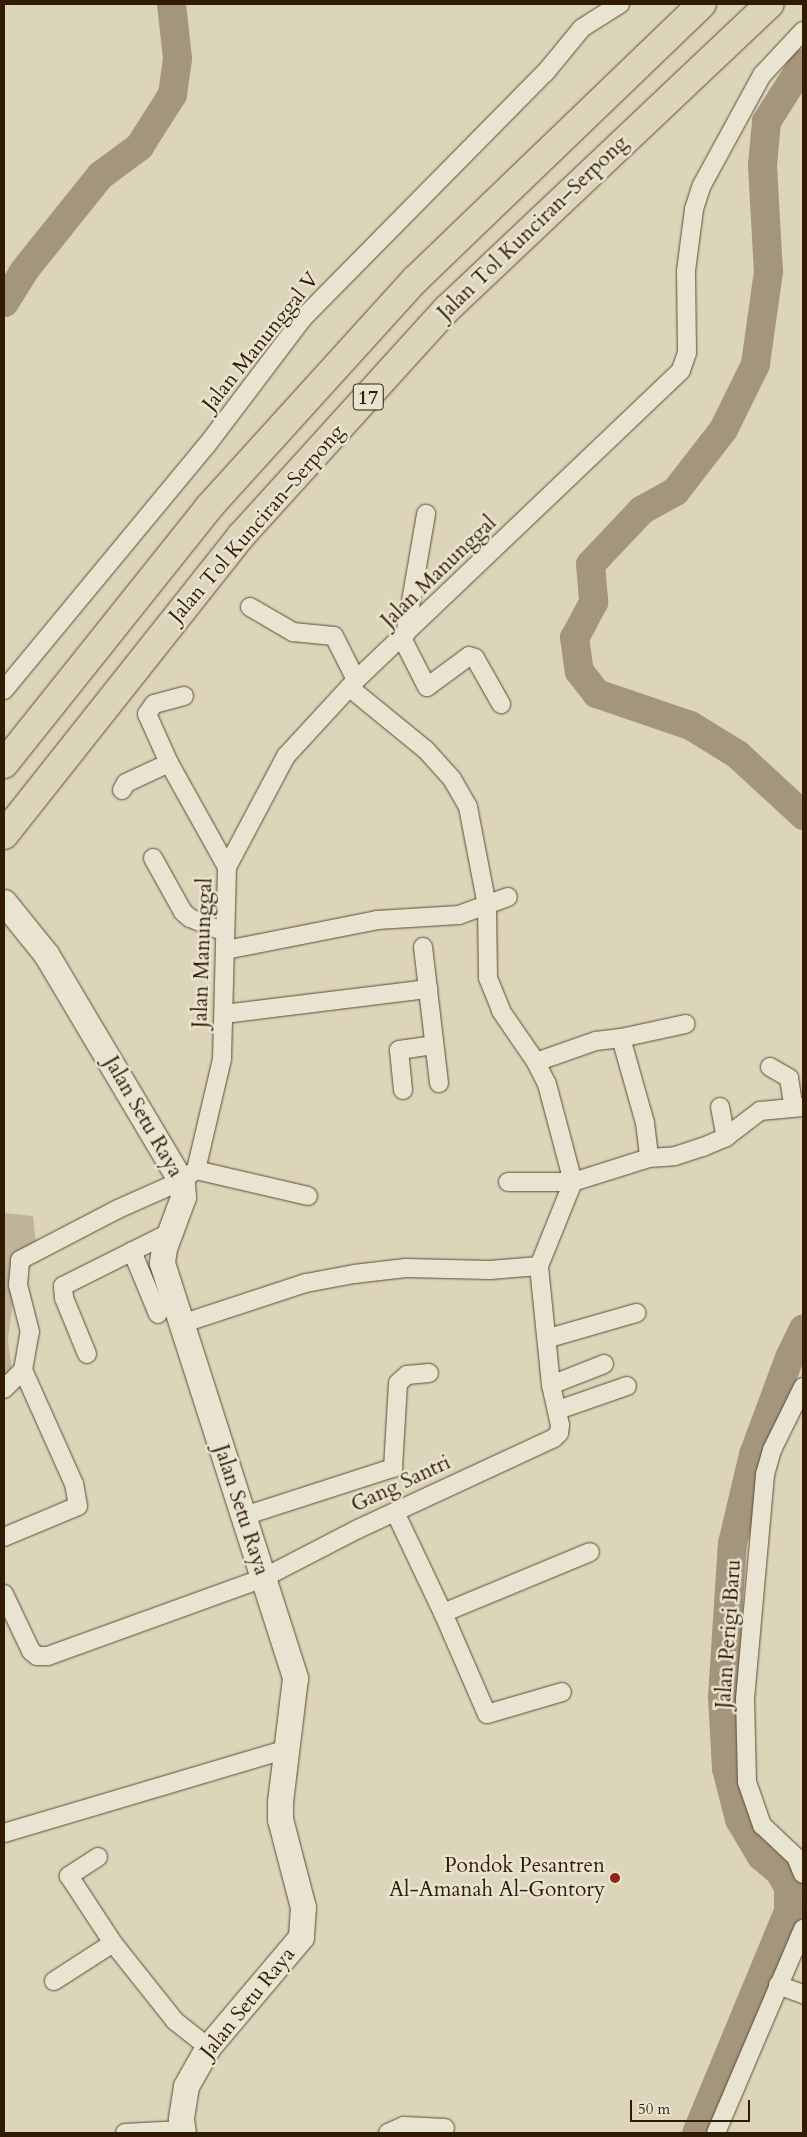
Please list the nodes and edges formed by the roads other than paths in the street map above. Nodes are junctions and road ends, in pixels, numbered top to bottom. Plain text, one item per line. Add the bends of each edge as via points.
1 (620, 4) edge
2 (702, 4) edge
3 (770, 4) edge
4 (803, 32) edge
5 (426, 514) dead end
6 (250, 607) dead end
7 (403, 637) junction
8 (353, 684) junction
9 (4, 690) edge
10 (184, 696) dead end
11 (502, 704) dead end
12 (169, 763) junction
13 (4, 764) edge
14 (122, 790) dead end
15 (6, 832) edge
16 (153, 858) dead end
17 (228, 867) junction
18 (508, 897) dead end
19 (4, 902) edge
20 (487, 906) junction
21 (225, 932) junction
22 (423, 947) dead end
23 (226, 950) junction
24 (428, 989) junction
25 (224, 1014) junction
26 (685, 1024) dead end
27 (621, 1038) junction
28 (434, 1045) junction
29 (536, 1062) junction
30 (770, 1067) dead end
31 (439, 1083) dead end
32 (402, 1090) dead end
33 (720, 1107) dead end
34 (799, 1107) edge
35 (726, 1137) junction
36 (649, 1158) junction
37 (188, 1175) junction
38 (508, 1182) dead end
39 (573, 1182) junction
40 (308, 1196) dead end
41 (169, 1233) junction
42 (132, 1250) junction
43 (539, 1266) junction
44 (636, 1313) dead end
45 (158, 1314) dead end
46 (181, 1324) junction
47 (548, 1338) junction
48 (87, 1354) dead end
49 (604, 1364) dead end
50 (23, 1370) junction
51 (429, 1373) dead end
52 (551, 1385) junction
53 (627, 1386) dead end
54 (803, 1388) edge
55 (4, 1389) edge
56 (558, 1410) junction
57 (395, 1512) junction
58 (244, 1516) junction
59 (4, 1537) edge
60 (590, 1552) dead end
61 (263, 1578) junction
62 (4, 1594) edge
63 (443, 1613) junction
64 (562, 1692) dead end
65 (286, 1750) junction
66 (4, 1833) edge
67 (98, 1857) dead end
68 (803, 1874) edge
69 (803, 1930) edge
70 (113, 1943) junction
71 (54, 1981) dead end
72 (778, 1985) junction
73 (803, 1994) edge
74 (208, 2047) junction
75 (445, 2128) dead end
76 (182, 2132) edge
77 (124, 2133) edge
78 (388, 2133) edge
79 (716, 2133) edge

1 - 9 street, Jalan Manunggal V via 582,28 545,73 304,318 207,445
2 - 13 highway, Jalan Tol Kunciran–Serpong / 17 via 415,280 209,507
3 - 15 highway, Jalan Tol Kunciran–Serpong / 17 via 447,310 241,536
4 - 7 street, Jalan Manunggal via 762,75 702,185 694,209 686,271 686,353 680,370
5 - 7 street
6 - 8 street via 293,632 334,636
7 - 8 street, Jalan Manunggal
7 - 11 street via 427,687 469,656 475,658
8 - 17 street, Jalan Manunggal via 286,756
8 - 20 street via 426,750 452,779 468,806
10 - 12 street via 154,704 147,710
12 - 14 street via 126,784
12 - 17 street
16 - 21 street via 183,912
17 - 21 street, Jalan Manunggal
18 - 20 street
19 - 37 street, Jalan Setu Raya via 46,954
20 - 23 street via 459,915 377,920
20 - 29 street via 488,978 501,1011
21 - 23 street, Jalan Manunggal
22 - 24 street
23 - 25 street, Jalan Manunggal
24 - 25 street
24 - 28 street
25 - 37 street, Jalan Manunggal via 222,1059
26 - 27 street
27 - 29 street via 596,1041
27 - 36 street via 645,1123
28 - 31 street
28 - 32 street via 399,1050
29 - 39 street via 547,1084
30 - 34 street via 789,1078
33 - 35 street
34 - 35 street via 760,1111
35 - 36 street via 675,1156
36 - 39 street
37 - 40 street
37 - 41 street, Jalan Setu Raya
37 - 50 street via 20,1260 18,1285 30,1332
38 - 39 street
39 - 43 street
41 - 42 street
41 - 46 street, Jalan Setu Raya via 162,1263
42 - 45 street
42 - 48 street via 63,1286 64,1298
43 - 46 street via 490,1270 413,1268 354,1274 298,1286
43 - 47 street
44 - 47 street
46 - 58 street, Jalan Setu Raya
47 - 52 street
49 - 52 street
50 - 55 street
50 - 59 street via 74,1484 78,1506
51 - 58 street via 407,1375 398,1383 393,1468
52 - 56 street
53 - 56 street
54 - 68 street, Jalan Perigi Baru via 772,1450 765,1475 745,1699 748,1782 762,1825 796,1857
56 - 57 street, Gang Santri via 559,1433
57 - 61 street, Gang Santri
57 - 63 street
58 - 61 street, Jalan Setu Raya
60 - 63 street
61 - 62 street, Gang Santri via 42,1657 31,1651
61 - 65 street, Jalan Setu Raya via 295,1678
63 - 64 street via 487,1714
65 - 66 street
65 - 74 street, Jalan Setu Raya via 280,1819 304,1915 295,1946
67 - 70 street via 69,1876
69 - 72 street
70 - 71 street
70 - 74 street via 175,2021
72 - 73 street
72 - 79 street
74 - 76 street, Jalan Setu Raya via 186,2086
75 - 78 street via 404,2126
76 - 77 street

